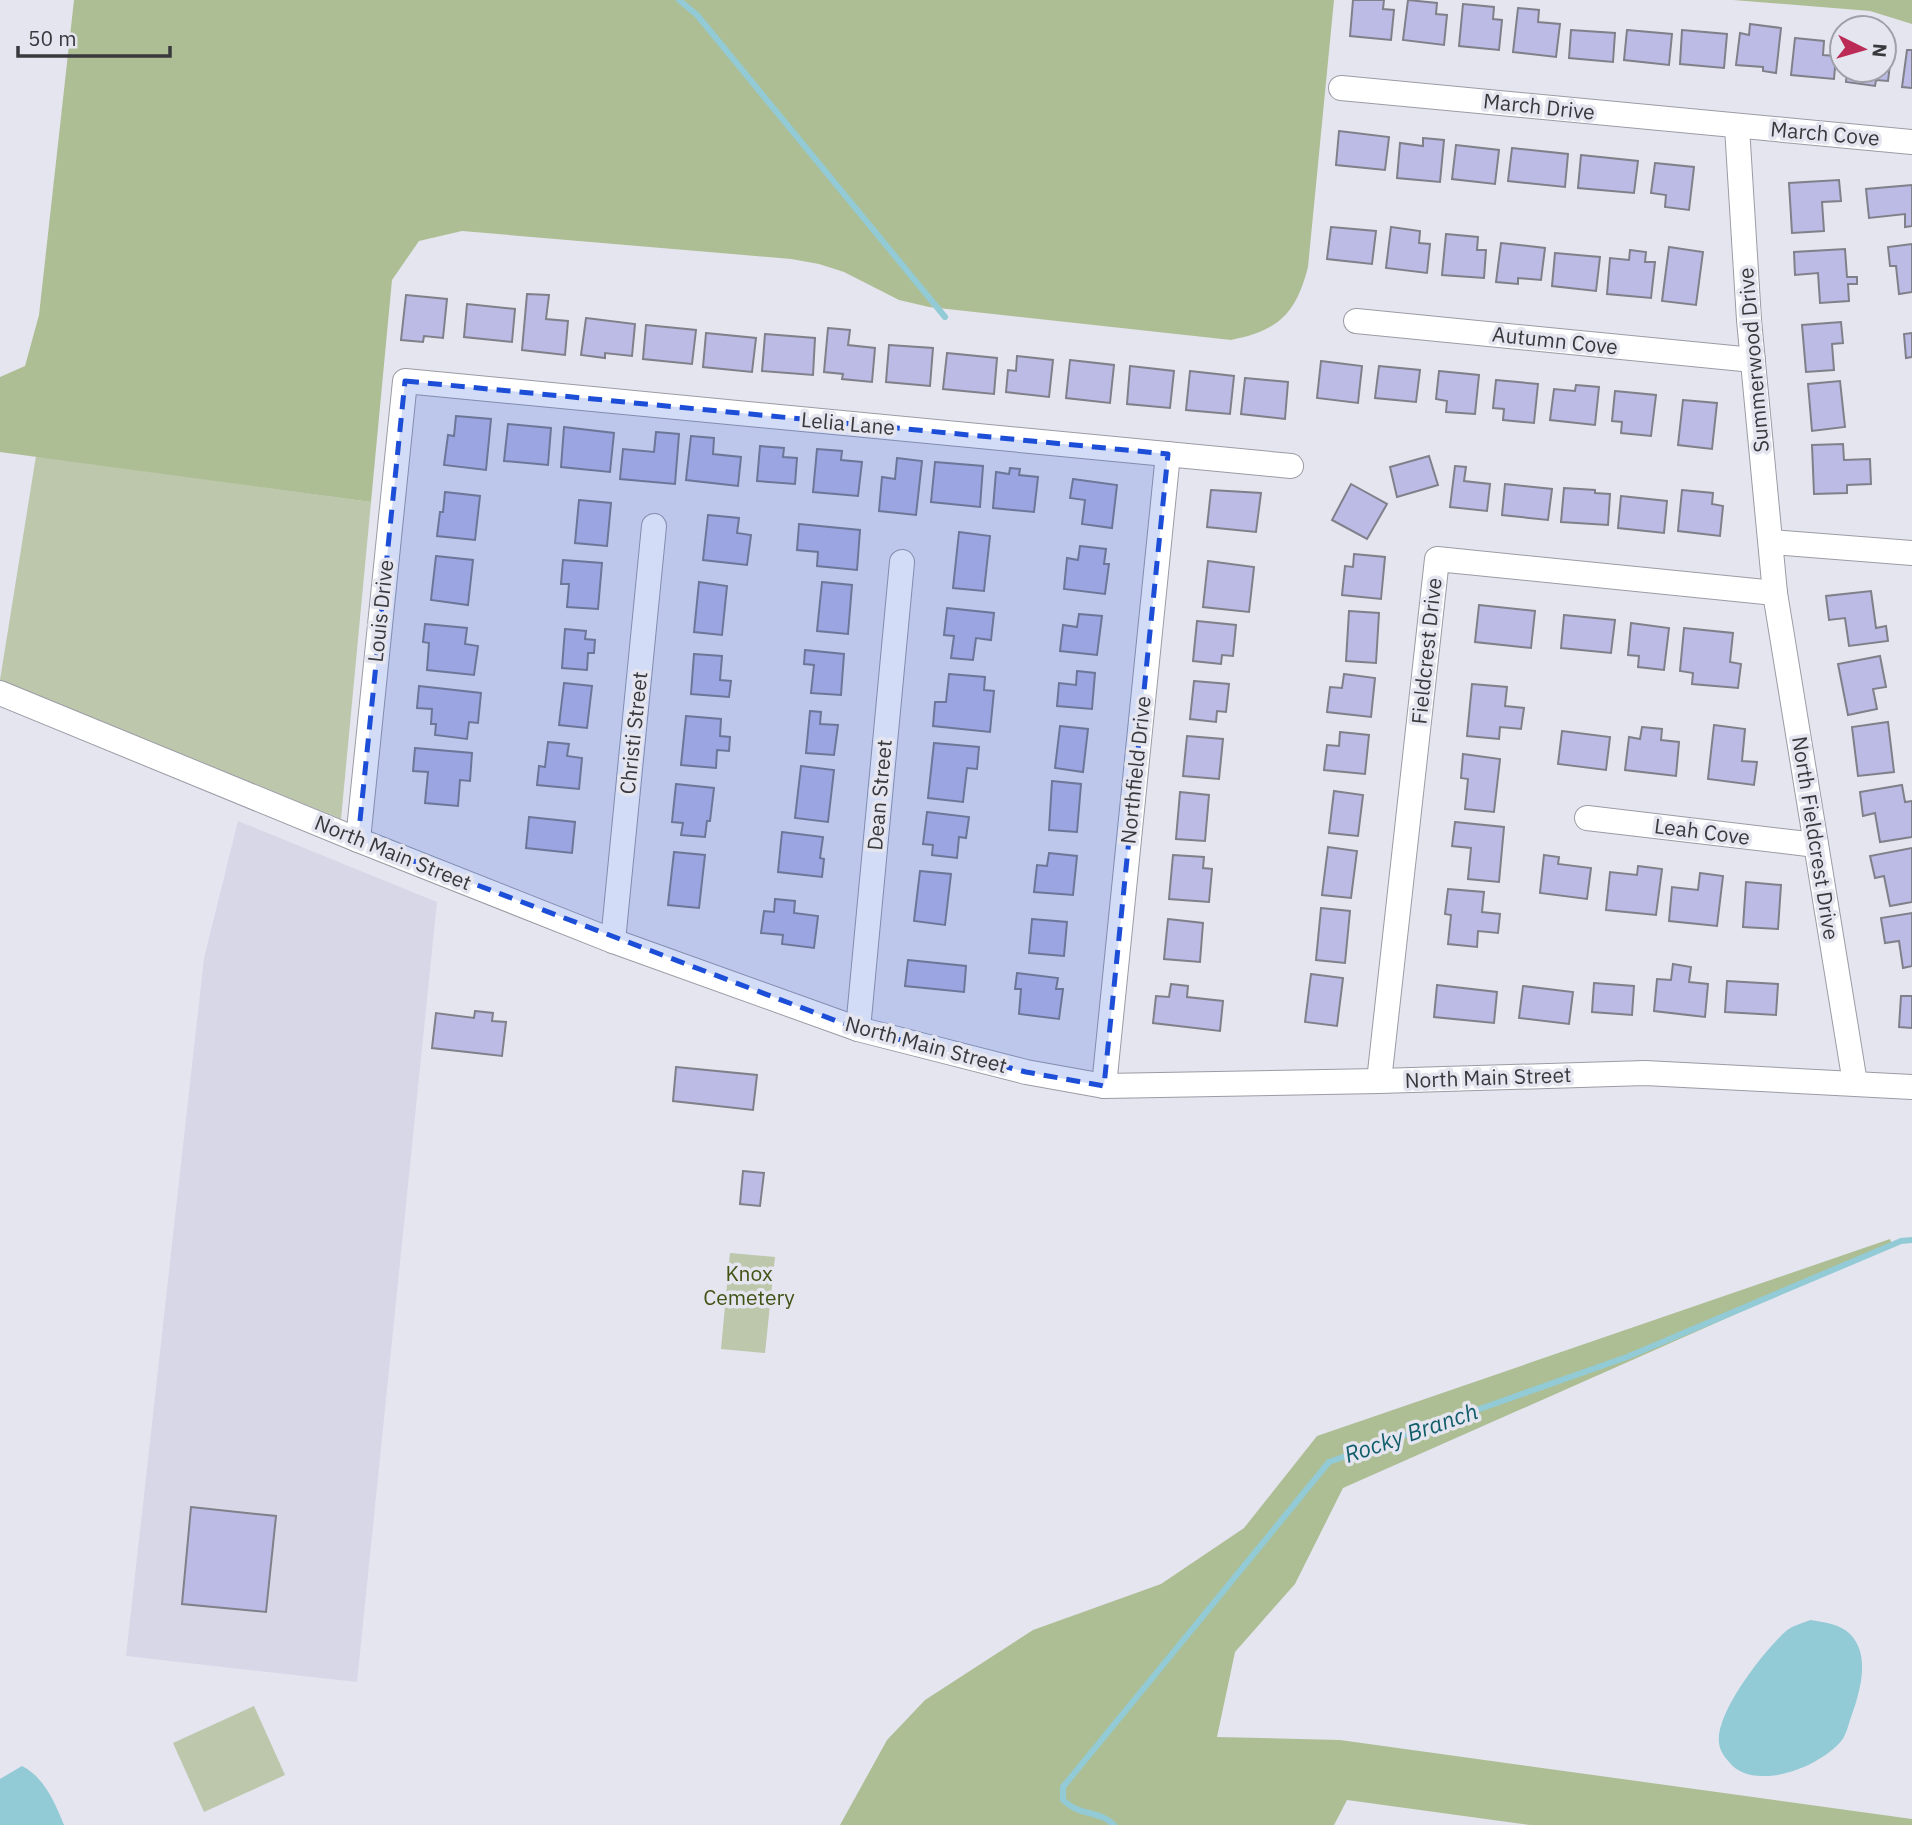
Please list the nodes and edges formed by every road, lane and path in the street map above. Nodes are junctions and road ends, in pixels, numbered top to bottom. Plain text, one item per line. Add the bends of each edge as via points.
1 (1341, 88) dead end
2 (1737, 127) junction
3 (1912, 142) edge
4 (1356, 321) dead end
5 (1753, 360) junction
6 (405, 381) joint
7 (1168, 454) junction
8 (1291, 466) dead end
9 (654, 526) dead end
10 (1770, 542) junction
11 (1912, 554) edge
12 (902, 562) dead end
13 (1776, 593) junction
14 (0, 693) edge
15 (1587, 818) dead end
16 (358, 840) junction
17 (1816, 845) junction
18 (613, 941) junction
19 (858, 1029) junction
20 (1379, 1081) junction
21 (1855, 1083) junction
22 (1104, 1086) junction
23 (1912, 1087) edge

1 - 2 street, March Drive
2 - 3 street, March Cove
2 - 5 street, Summerwood Drive
4 - 5 street, Autumn Cove
5 - 10 street, Summerwood Drive
6 - 7 street, Lelia Lane
6 - 16 street, Louis Drive
7 - 8 street, Lelia Lane
7 - 22 street, Northfield Drive
9 - 18 street, Christi Street
10 - 11 street
10 - 13 street, Summerwood Drive
12 - 19 street, Dean Street
13 - 17 street, North Fieldcrest Drive
13 - 20 street, Fieldcrest Drive via 1437,559
14 - 16 street, North Main Street
15 - 17 street, Leah Cove
16 - 18 street, North Main Street
17 - 21 street, North Fieldcrest Drive
18 - 19 street, North Main Street
19 - 22 street, North Main Street via 1026,1072
20 - 21 street, North Main Street via 1645,1073
20 - 22 street, North Main Street
21 - 23 street, North Main Street

